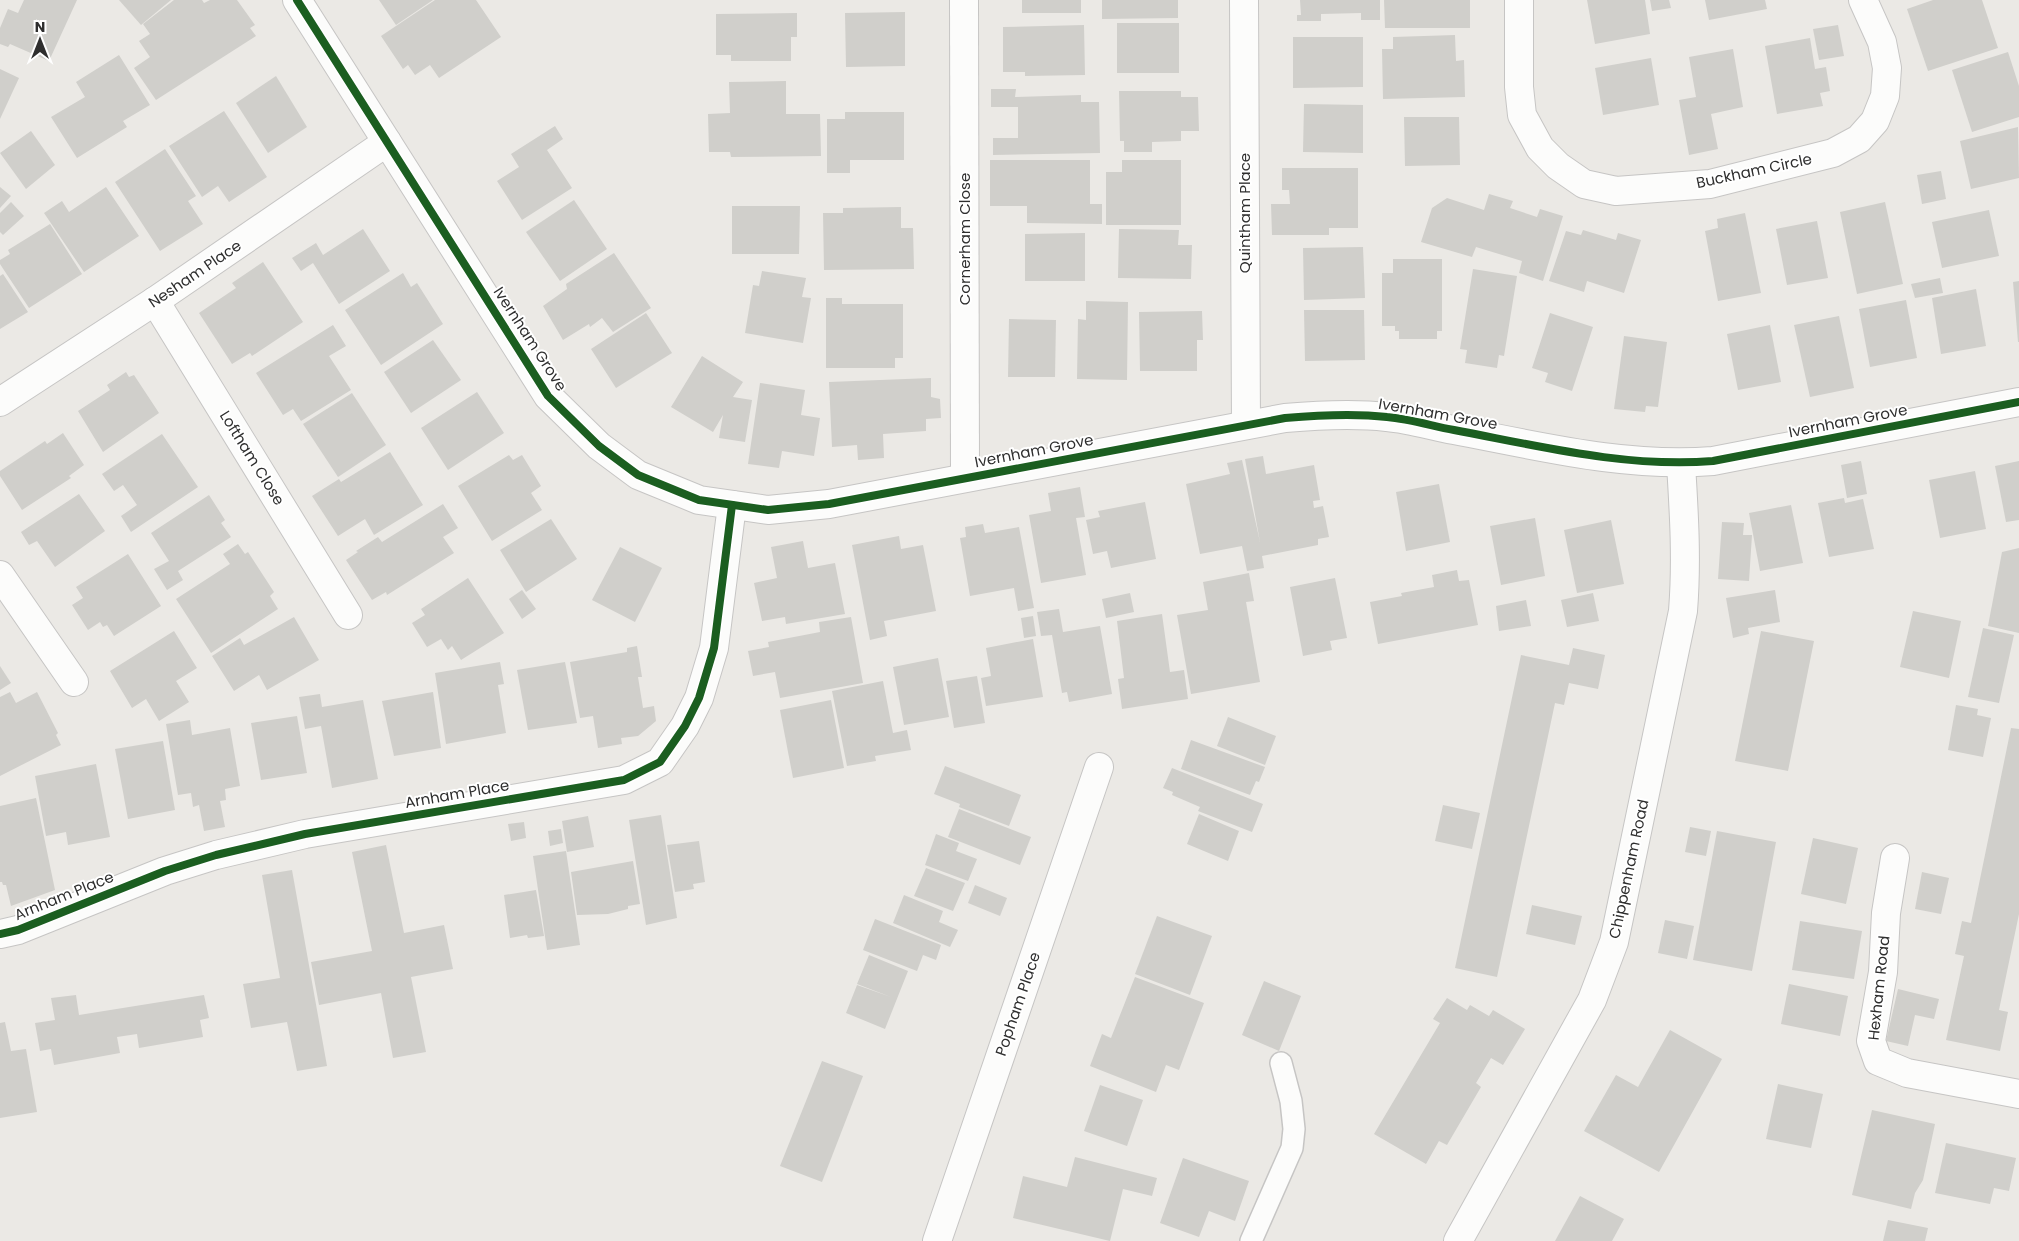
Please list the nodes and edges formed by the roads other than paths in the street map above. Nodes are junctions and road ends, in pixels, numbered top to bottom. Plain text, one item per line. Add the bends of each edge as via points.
1 (297, 0) edge
2 (964, 0) edge
3 (1244, 0) edge
4 (1519, 0) edge
5 (1863, 0) edge
6 (387, 142) junction
7 (155, 301) junction
8 (0, 402) edge
9 (2019, 402) edge
10 (1246, 425) junction
11 (1681, 464) junction
12 (965, 477) junction
13 (732, 505) junction
14 (0, 575) edge
15 (348, 615) dead end
16 (74, 682) dead end
17 (1099, 767) dead end
18 (1895, 858) dead end
19 (0, 934) edge
20 (1281, 1063) dead end
21 (2019, 1094) edge
22 (938, 1241) edge
23 (1251, 1241) edge
24 (1458, 1241) edge

1 - 6 street, Ivernham Grove
2 - 12 street, Cornerham Close
3 - 10 street, Quintham Place
4 - 5 street, Buckham Circle via 1522,116 1540,148 1558,166 1584,184 1616,191 1710,184 1833,153 1860,139 1875,121 1885,96 1887,68 1882,42
6 - 7 street, Nesham Place
6 - 13 street, Ivernham Grove via 548,396 599,446 638,475 699,500
7 - 8 street, Nesham Place
7 - 15 street, Loftham Close
9 - 11 street, Ivernham Grove via 1713,461
10 - 11 street, Ivernham Grove via 1329,414 1388,417 1575,454
10 - 12 street, Ivernham Grove
11 - 24 street, Chippenham Road via 1686,539 1683,611 1614,942 1592,1000
12 - 13 street, Ivernham Grove via 829,504 768,510
13 - 19 street, Arnham Place via 714,648 699,698 685,726 660,762 624,780 305,834 216,855
14 - 16 street
17 - 22 street, Popham Place
18 - 21 street, Hexham Road via 1886,912 1883,972 1871,1041 1878,1061 1907,1073
20 - 23 lane via 1291,1101 1292,1148

